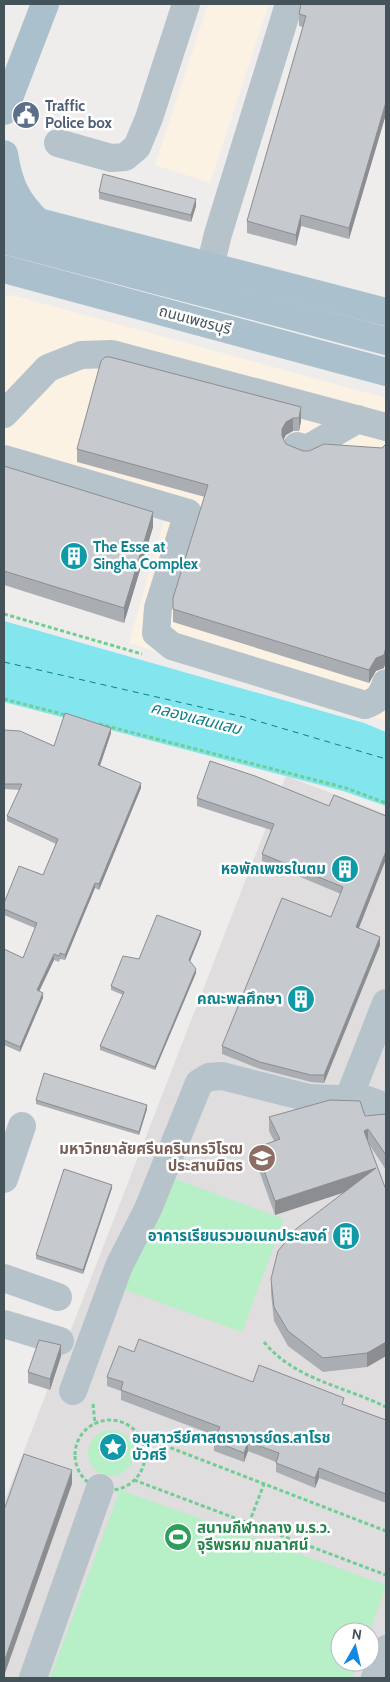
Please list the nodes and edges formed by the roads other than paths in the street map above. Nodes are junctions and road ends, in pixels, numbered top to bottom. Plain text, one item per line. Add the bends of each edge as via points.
1 (45, 4) edge
2 (186, 4) edge
3 (289, 4) edge
4 (7, 101) edge
5 (4, 123) edge
6 (58, 143) dead end
7 (4, 154) edge
8 (4, 213) edge
9 (38, 222) junction
10 (4, 240) edge
11 (205, 265) junction
12 (11, 274) edge
13 (386, 312) edge
14 (187, 318) junction
15 (386, 341) edge
16 (386, 372) edge
17 (4, 414) edge
18 (358, 419) junction
19 (386, 427) edge
20 (296, 446) edge
21 (4, 460) edge
22 (386, 683) edge
23 (386, 1003) edge
24 (348, 1100) junction
25 (386, 1107) edge
26 (22, 1126) dead end
27 (4, 1179) edge
28 (4, 1278) edge
29 (58, 1297) dead end
30 (4, 1324) edge
31 (60, 1341) dead end
32 (73, 1391) dead end
33 (100, 1488) road end
34 (386, 1649) edge
35 (33, 1678) edge
36 (375, 1678) edge

1 - 4 main road
2 - 6 street via 137,147 125,157 111,158
3 - 11 street via 218,234
4 - 5 main road
7 - 9 main road via 7,172 20,203
8 - 9 main road
9 - 11 main road
10 - 15 main road, ถนนเพชรบุรี, bridge
11 - 13 main road
11 - 14 main road via 189,266 174,280 173,302
12 - 14 main road, ถนนเพชรบุรี
14 - 16 main road, ถนนเพชรบุรี
17 - 18 street via 48,368 81,355 112,354
18 - 19 street
18 - 20 street via 307,448
21 - 22 street via 188,513 156,622 156,633 172,646 366,705 375,702
23 - 24 street
24 - 25 street via 367,1100
24 - 32 street via 310,1098 222,1076 209,1077 199,1083 148,1209 119,1266
26 - 27 street
28 - 29 street
30 - 31 street
33 - 35 street
34 - 36 street

